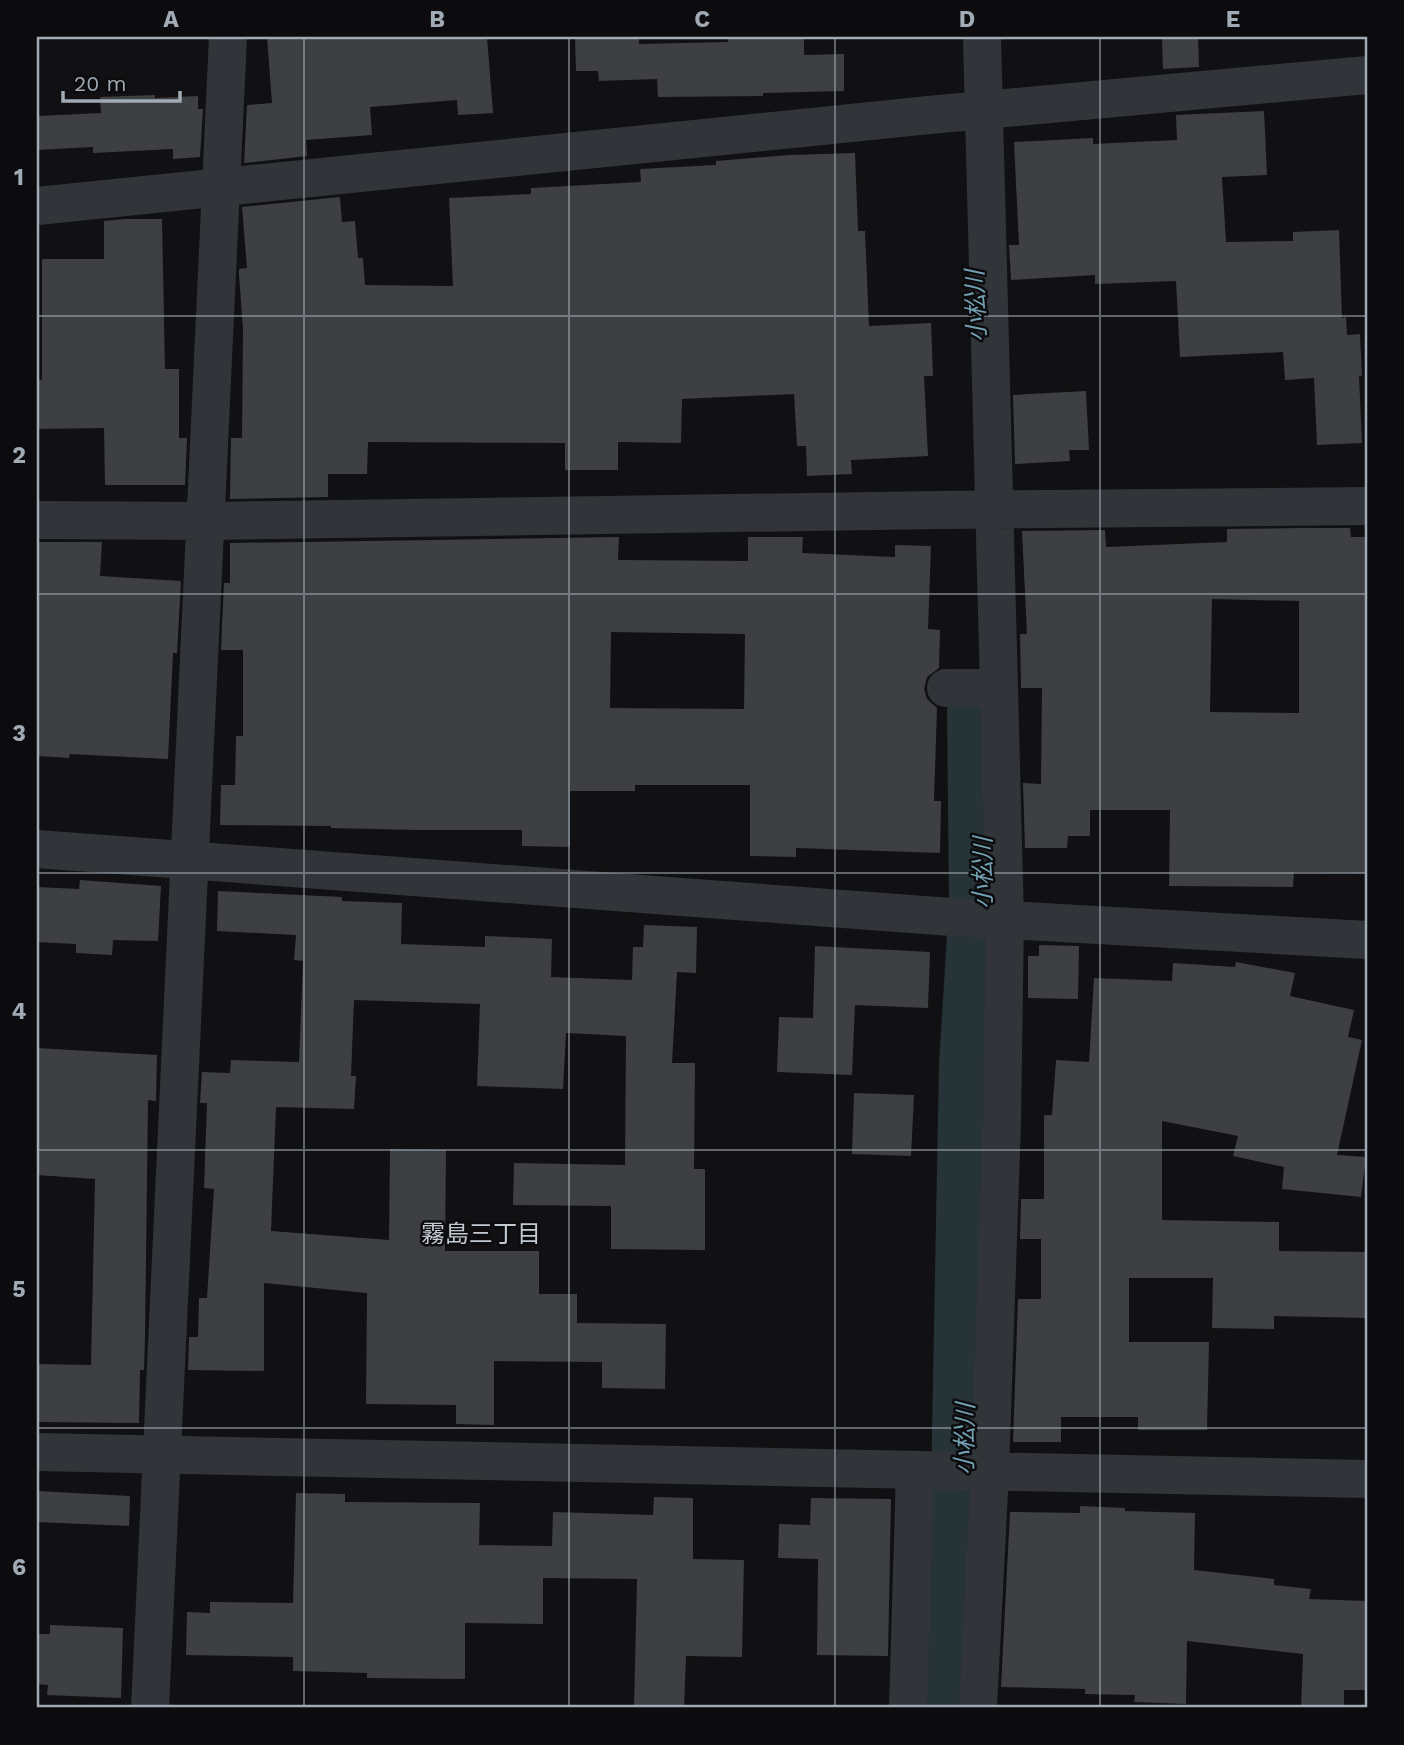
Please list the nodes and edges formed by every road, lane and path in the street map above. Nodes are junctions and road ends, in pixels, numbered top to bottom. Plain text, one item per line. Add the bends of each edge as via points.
1 (228, 37) edge
2 (982, 37) edge
3 (1367, 75) edge
4 (984, 110) junction
5 (221, 189) junction
6 (37, 206) edge
7 (1367, 506) edge
8 (993, 510) junction
9 (37, 520) edge
10 (207, 521) junction
11 (946, 688) dead end
12 (997, 688) junction
13 (37, 849) edge
14 (189, 860) junction
15 (1005, 920) junction
16 (1367, 940) edge
17 (37, 1452) edge
18 (161, 1454) junction
19 (915, 1471) junction
20 (990, 1471) junction
21 (1367, 1479) edge
22 (150, 1708) edge
23 (908, 1708) edge
24 (978, 1708) edge

1 - 5 street
2 - 4 street
3 - 4 street
4 - 5 street
4 - 8 street
5 - 6 street
5 - 10 street
7 - 8 street
8 - 10 street
8 - 12 street
9 - 10 street
10 - 14 street
11 - 12 street
12 - 15 street
13 - 14 street
14 - 15 street
14 - 18 street
15 - 16 street
15 - 20 street
17 - 18 street
18 - 19 street
18 - 22 street
19 - 20 street
19 - 23 street
20 - 21 street
20 - 24 street

